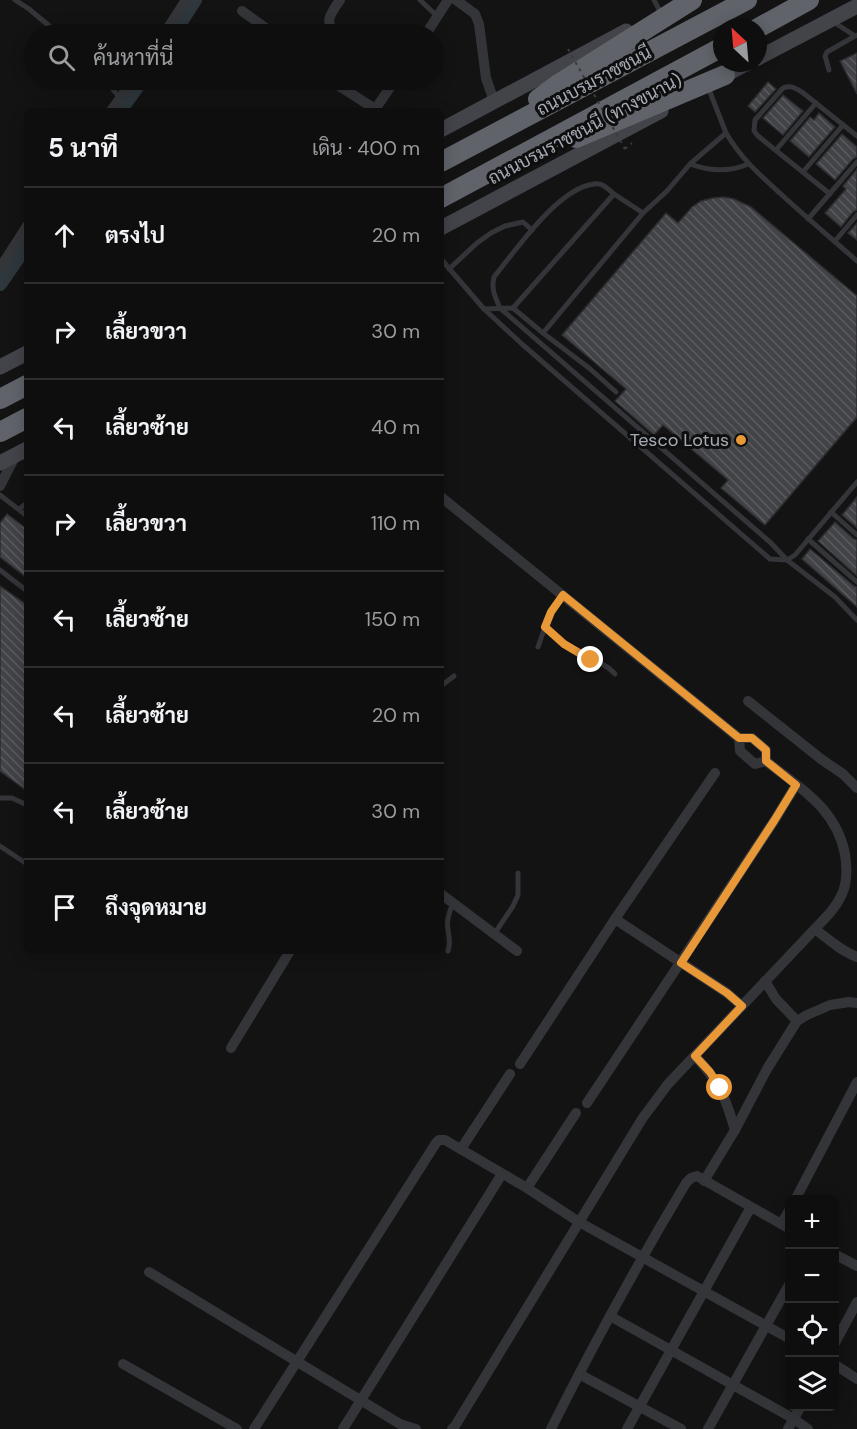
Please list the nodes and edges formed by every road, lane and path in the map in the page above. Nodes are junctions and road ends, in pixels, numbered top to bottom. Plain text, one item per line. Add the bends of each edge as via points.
1 (15, 0) edge
2 (186, 0) edge
3 (340, 0) edge
4 (420, 0) edge
5 (448, 0) edge
6 (456, 0) edge
7 (686, 0) edge
8 (692, 0) edge
9 (747, 0) edge
10 (809, 0) edge
11 (857, 6) edge
12 (657, 7) edge
13 (242, 11) dead end
14 (438, 17) junction
15 (830, 20) junction
16 (767, 23) edge
17 (47, 24) edge
18 (170, 24) edge
19 (260, 24) edge
20 (330, 24) edge
21 (433, 24) edge
22 (856, 35) edge
23 (568, 49) dead end
24 (713, 52) edge
25 (767, 53) edge
26 (829, 70) dead end
27 (731, 72) edge
28 (725, 75) junction
29 (708, 85) junction
30 (113, 90) edge
31 (126, 90) edge
32 (345, 90) edge
33 (388, 90) edge
34 (120, 98) junction
35 (494, 101) junction
36 (816, 103) junction
37 (113, 108) edge
38 (372, 108) edge
39 (376, 108) edge
40 (843, 125) junction
41 (444, 128) edge
42 (726, 134) junction
43 (857, 136) edge
44 (477, 143) junction
45 (625, 149) dead end
46 (776, 150) junction
47 (444, 160) edge
48 (510, 160) junction
49 (857, 162) edge
50 (690, 164) junction
51 (748, 164) junction
52 (803, 172) junction
53 (614, 194) junction
54 (830, 194) junction
55 (444, 196) edge
56 (643, 213) junction
57 (857, 215) edge
58 (808, 219) junction
59 (444, 226) edge
60 (532, 230) junction
61 (24, 231) edge
62 (834, 241) junction
63 (857, 261) edge
64 (444, 263) edge
65 (0, 268) edge
66 (449, 269) junction
67 (500, 308) junction
68 (513, 308) junction
69 (484, 309) junction
70 (543, 333) junction
71 (24, 354) edge
72 (0, 367) edge
73 (24, 386) edge
74 (616, 392) dead end
75 (0, 399) edge
76 (24, 420) edge
77 (0, 432) edge
78 (21, 452) edge
79 (0, 463) edge
80 (0, 486) edge
81 (856, 486) edge
82 (0, 495) edge
83 (444, 499) edge
84 (24, 505) edge
85 (19, 509) junction
86 (831, 512) junction
87 (24, 513) edge
88 (857, 535) edge
89 (808, 539) junction
90 (787, 560) junction
91 (0, 570) edge
92 (857, 582) edge
93 (24, 589) edge
94 (563, 595) junction
95 (857, 620) edge
96 (545, 627) junction
97 (538, 647) dead end
98 (615, 674) dead end
99 (454, 676) dead end
100 (444, 684) edge
101 (748, 701) dead end
102 (739, 738) junction
103 (766, 761) junction
104 (715, 773) dead end
105 (796, 785) junction
106 (857, 788) edge
107 (0, 798) edge
108 (24, 804) edge
109 (0, 846) edge
110 (24, 862) edge
111 (518, 873) dead end
112 (444, 896) edge
113 (453, 903) junction
114 (615, 919) junction
115 (815, 929) junction
116 (494, 935) junction
117 (448, 951) dead end
118 (517, 951) dead end
119 (288, 954) edge
120 (857, 957) edge
121 (681, 963) junction
122 (765, 981) junction
123 (857, 1003) edge
124 (742, 1006) junction
125 (797, 1022) junction
126 (231, 1048) dead end
127 (695, 1056) junction
128 (520, 1064) dead end
129 (510, 1074) dead end
130 (857, 1083) edge
131 (587, 1103) dead end
132 (576, 1113) dead end
133 (735, 1130) junction
134 (461, 1149) junction
135 (502, 1174) junction
136 (704, 1181) junction
137 (527, 1188) junction
138 (798, 1195) edge
139 (751, 1208) junction
140 (579, 1222) junction
141 (785, 1226) edge
142 (839, 1256) edge
143 (642, 1257) junction
144 (856, 1263) edge
145 (149, 1272) dead end
146 (785, 1290) edge
147 (703, 1292) junction
148 (857, 1302) edge
149 (610, 1316) junction
150 (766, 1326) junction
151 (839, 1336) edge
152 (785, 1337) edge
153 (672, 1350) junction
154 (297, 1362) junction
155 (123, 1364) dead end
156 (839, 1367) edge
157 (579, 1374) junction
158 (857, 1379) edge
159 (733, 1385) junction
160 (361, 1400) junction
161 (640, 1406) junction
162 (799, 1411) edge
163 (791, 1424) edge
164 (237, 1429) edge
165 (254, 1429) edge
166 (343, 1429) edge
167 (416, 1429) edge
168 (452, 1429) edge
169 (551, 1429) edge
170 (627, 1429) edge
171 (681, 1429) edge
172 (708, 1429) edge
173 (808, 1429) edge

1 - 17 lane
2 - 18 street
3 - 20 street via 329,17
4 - 14 lane
5 - 14 street
6 - 35 street via 475,15 479,24 486,78
7 - 12 main road
8 - 44 highway via 557,85
9 - 44 highway, ถนนบรมราชชนนี
10 - 16 highway
11 - 15 main road
12 - 35 main road
13 - 19 street
14 - 21 street
15 - 22 lane
15 - 25 main road
22 - 26 lane via 827,52
23 - 45 path, bridge
24 - 48 highway, ถนนบรมราชชนนี
27 - 28 main road, ถนนบรมราชชนนี (ทางขนาน)
28 - 29 main road, ถนนบรมราชชนนี (ทางขนาน)
28 - 48 highway via 589,133
29 - 42 lane
29 - 59 main road, ถนนบรมราชชนนี (ทางขนาน)
30 - 34 lane
31 - 34 street
32 - 38 street
33 - 39 street
34 - 37 street
35 - 41 main road
36 - 40 lane
36 - 46 lane
36 - 46 lane via 788,86 755,120 754,131
40 - 43 lane
40 - 52 lane
42 - 50 lane
42 - 51 lane
44 - 47 highway, ถนนบรมราชชนนี
46 - 52 lane
48 - 55 highway, ถนนบรมราชชนนี
49 - 54 lane
50 - 51 lane via 723,170
50 - 56 lane
51 - 58 lane
52 - 54 lane
53 - 56 lane
53 - 60 lane via 596,183 579,189 565,197
53 - 68 lane
54 - 58 lane
56 - 70 lane
57 - 62 lane
58 - 62 lane
60 - 66 lane via 523,222 505,226 477,243
60 - 67 lane via 494,277 492,285
61 - 65 street
62 - 63 lane
64 - 66 lane
66 - 69 lane
67 - 68 lane
67 - 69 lane
67 - 90 lane
68 - 70 lane
69 - 90 lane via 770,559
70 - 74 lane
71 - 72 main road
73 - 75 highway
76 - 77 highway
78 - 79 main road
78 - 80 street
81 - 86 lane
82 - 85 lane
83 - 94 street
84 - 85 lane
85 - 87 lane
86 - 88 lane
86 - 89 lane
89 - 90 lane
89 - 92 lane
90 - 95 lane via 836,597
91 - 93 lane
94 - 96 lane
94 - 102 street
96 - 97 lane
96 - 98 lane via 564,644
99 - 100 lane
101 - 106 street
102 - 103 street via 752,738 766,750
102 - 103 street via 740,751 755,764
103 - 105 street
104 - 114 street
105 - 115 street via 813,798 837,827 846,861 842,896
105 - 121 street
107 - 108 lane
109 - 110 lane
111 - 116 lane via 518,895
112 - 113 street
113 - 116 street
113 - 117 lane via 447,925 451,941
114 - 121 street
114 - 128 street
115 - 120 street
115 - 122 street
116 - 118 street
119 - 126 street
121 - 124 street
121 - 131 street
122 - 124 street
122 - 125 street
123 - 125 street via 830,1005
124 - 127 street
125 - 133 street
127 - 133 street via 720,1088
127 - 140 street via 642,1119
129 - 134 street
130 - 138 street
132 - 137 street
133 - 136 street
134 - 135 street
134 - 154 street via 445,1140 436,1143
135 - 137 street
135 - 160 street
136 - 139 street
136 - 143 street via 697,1176 686,1183
137 - 140 street
139 - 141 street
139 - 147 street
140 - 143 street
140 - 168 street
142 - 144 street
143 - 147 street
143 - 149 street
145 - 154 street
146 - 150 street
147 - 150 street
147 - 153 street
148 - 151 street
149 - 153 street
149 - 157 street
150 - 152 street
150 - 159 street
153 - 159 street
153 - 161 street
154 - 160 street
154 - 165 street
155 - 164 street
156 - 158 street
157 - 161 street
157 - 169 street
159 - 163 street
159 - 172 street
160 - 166 street
160 - 167 street via 400,1424
161 - 170 street
161 - 171 street
162 - 163 street
163 - 173 street

